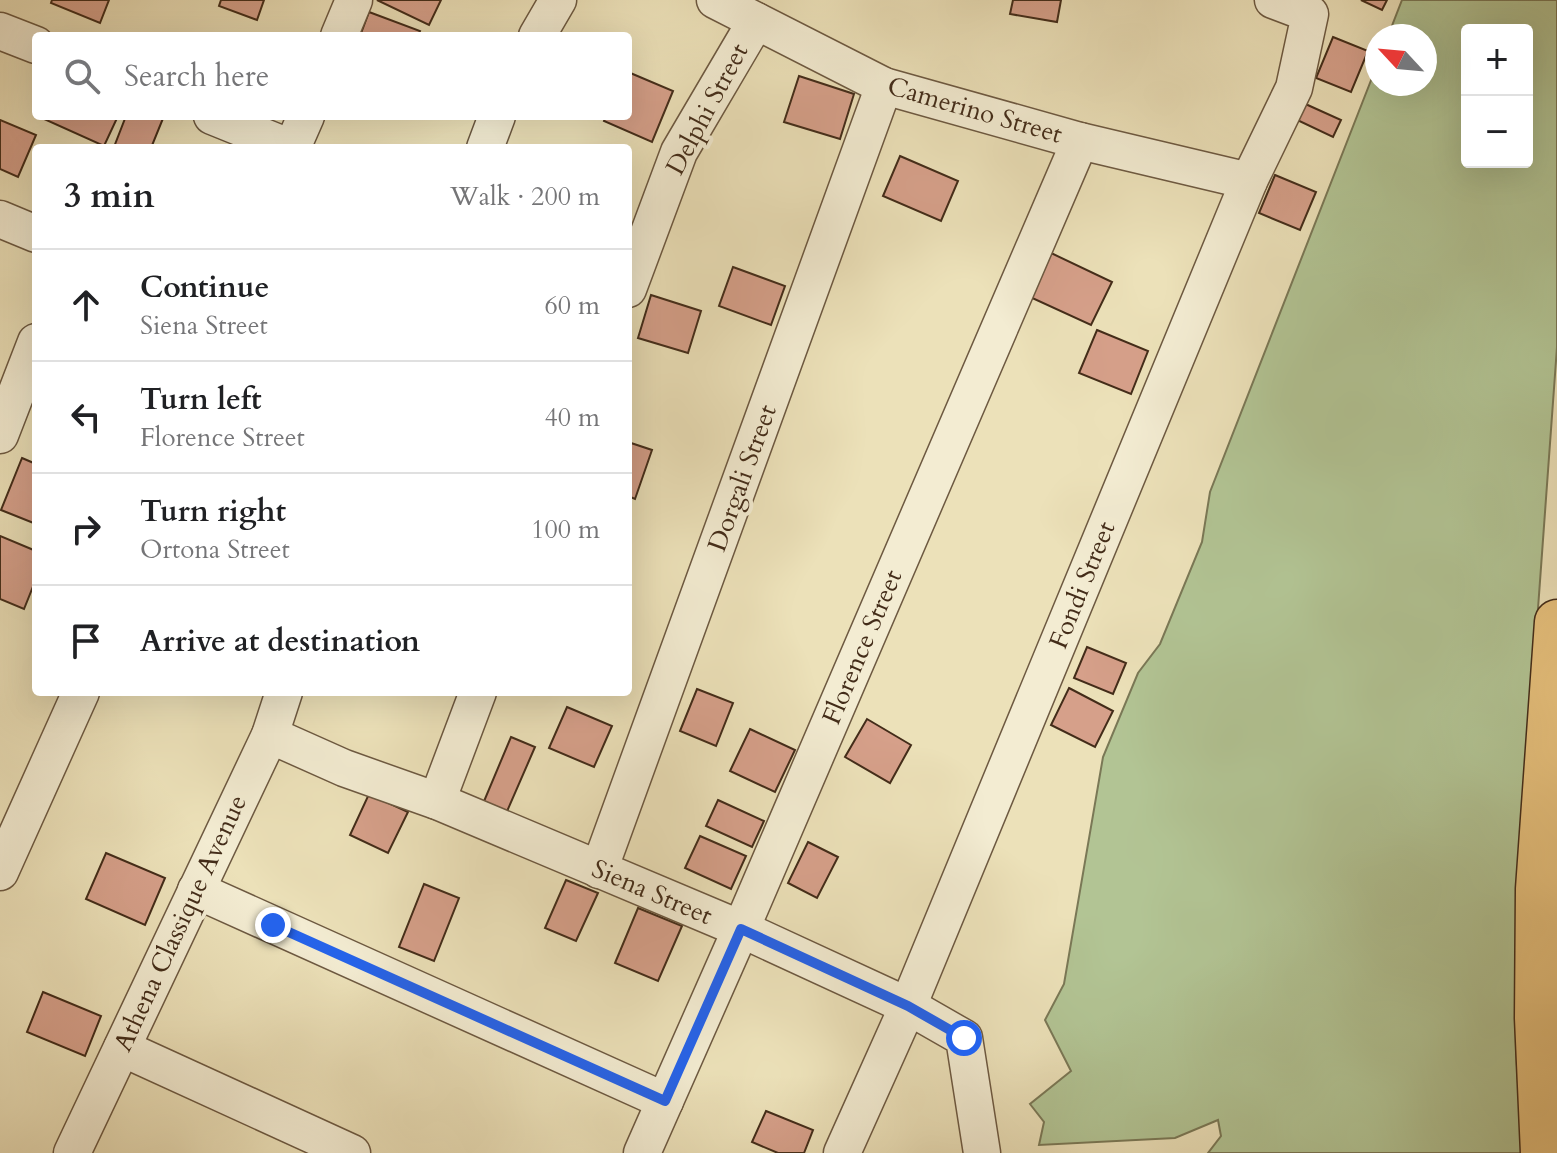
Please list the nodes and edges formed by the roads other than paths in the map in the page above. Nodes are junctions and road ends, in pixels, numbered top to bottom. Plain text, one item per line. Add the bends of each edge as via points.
1 (354, 0) edge
2 (558, 0) edge
3 (715, 0) edge
4 (1273, 0) edge
5 (756, 21) junction
6 (0, 31) edge
7 (341, 32) edge
8 (539, 32) edge
9 (32, 43) edge
10 (884, 86) junction
11 (222, 120) edge
12 (304, 120) edge
13 (496, 120) edge
14 (1080, 141) junction
15 (282, 144) edge
16 (294, 144) edge
17 (486, 144) edge
18 (1249, 181) junction
19 (0, 219) edge
20 (32, 232) edge
21 (632, 278) edge
22 (32, 352) edge
23 (0, 435) edge
24 (1557, 622) edge
25 (79, 696) edge
26 (283, 696) edge
27 (476, 696) edge
28 (270, 735) junction
29 (437, 801) junction
30 (2, 863) edge
31 (599, 870) junction
32 (196, 890) junction
33 (741, 929) junction
34 (908, 1006) junction
35 (122, 1048) junction
36 (665, 1101) junction
37 (72, 1153) edge
38 (352, 1153) edge
39 (642, 1153) edge
40 (842, 1153) edge
41 (982, 1153) edge
42 (1543, 1153) edge

1 - 7 street
2 - 8 street
3 - 5 street, Camerino Street
4 - 18 street, Fondi Street via 1310,14 1294,88
5 - 10 street, Camerino Street
5 - 21 street, Delphi Street via 679,152
6 - 9 street
10 - 14 street, Camerino Street
10 - 31 street, Dorgali Street
11 - 15 street
12 - 16 street
13 - 17 street
14 - 18 street, Camerino Street
14 - 33 street, Florence Street
18 - 34 street, Fondi Street
19 - 20 street
22 - 23 street
24 - 42 main road via 1538,889
25 - 30 street
26 - 28 street, Athena Classique Avenue
27 - 29 street
28 - 29 street, Siena Street
28 - 32 street, Athena Classique Avenue
29 - 31 street, Siena Street
31 - 33 street, Siena Street
32 - 35 street, Athena Classique Avenue
32 - 36 street
33 - 34 street, Siena Street
33 - 36 street, Florence Street
34 - 40 street, Fondi Street
34 - 41 street, Siena Street via 964,1038
35 - 37 street, Athena Classique Avenue
35 - 38 street
36 - 39 street, Florence Street

